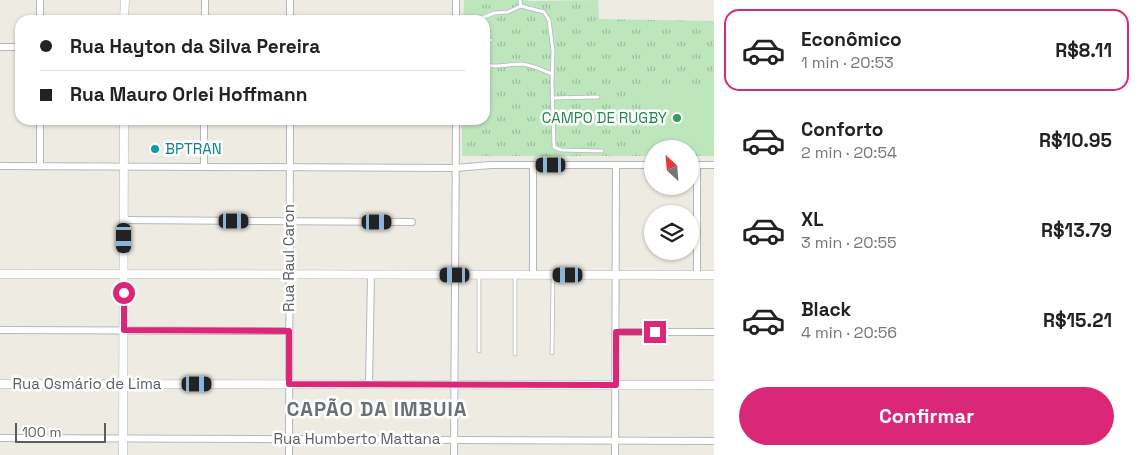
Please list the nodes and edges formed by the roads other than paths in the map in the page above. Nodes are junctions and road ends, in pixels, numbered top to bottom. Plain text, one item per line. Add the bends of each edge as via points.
1 (40, 0) edge
2 (124, 0) edge
3 (204, 0) edge
4 (290, 0) edge
5 (456, 0) edge
6 (520, 0) edge
7 (521, 6) junction
8 (40, 15) edge
9 (124, 15) edge
10 (204, 15) edge
11 (290, 15) edge
12 (456, 15) edge
13 (489, 15) edge
14 (0, 47) edge
15 (15, 47) edge
16 (490, 66) edge
17 (552, 74) junction
18 (598, 97) dead end
19 (552, 98) junction
20 (40, 125) edge
21 (124, 125) edge
22 (204, 125) edge
23 (290, 125) edge
24 (456, 125) edge
25 (602, 151) dead end
26 (534, 165) junction
27 (616, 165) junction
28 (644, 165) edge
29 (699, 165) edge
30 (714, 165) edge
31 (0, 166) edge
32 (40, 166) junction
33 (124, 166) junction
34 (204, 166) junction
35 (290, 167) junction
36 (455, 168) junction
37 (695, 195) edge
38 (124, 220) junction
39 (290, 221) junction
40 (412, 222) dead end
41 (0, 274) edge
42 (124, 274) junction
43 (290, 275) junction
44 (371, 275) junction
45 (455, 275) junction
46 (479, 275) junction
47 (515, 275) junction
48 (533, 275) junction
49 (553, 275) junction
50 (616, 275) junction
51 (697, 275) junction
52 (714, 275) edge
53 (0, 330) edge
54 (124, 330) junction
55 (289, 331) junction
56 (616, 332) junction
57 (714, 332) edge
58 (479, 351) dead end
59 (552, 353) dead end
60 (515, 354) dead end
61 (0, 384) edge
62 (124, 384) junction
63 (289, 384) junction
64 (369, 384) junction
65 (454, 384) junction
66 (616, 385) junction
67 (714, 385) edge
68 (0, 438) edge
69 (123, 439) junction
70 (289, 439) junction
71 (454, 440) junction
72 (615, 440) junction
73 (714, 441) edge
74 (123, 455) edge
75 (289, 455) edge
76 (454, 455) edge
77 (615, 455) edge

1 - 8 street
2 - 9 street
3 - 10 street
4 - 11 street
5 - 12 street
6 - 7 lane
7 - 13 lane
7 - 17 lane via 544,12 548,17 553,51
14 - 15 street
16 - 17 lane via 524,64
17 - 19 lane
18 - 19 lane
19 - 25 lane via 554,147
20 - 32 street
21 - 33 street
22 - 34 street
23 - 35 street, Rua Raul Caron
24 - 36 street
26 - 27 street
26 - 36 street
26 - 48 street
27 - 28 street
27 - 50 street
29 - 30 street
31 - 32 street
32 - 33 street
33 - 34 street
33 - 38 street
34 - 35 street
35 - 36 street
35 - 39 street, Rua Raul Caron
36 - 45 street
37 - 51 street
38 - 39 street
38 - 42 street
39 - 40 street
39 - 43 street, Rua Raul Caron
41 - 42 street
42 - 43 street
42 - 54 street
43 - 44 street
43 - 55 street, Rua Raul Caron
44 - 45 street
44 - 64 street
45 - 46 street
45 - 65 street
46 - 47 street
46 - 58 lane
47 - 48 street
47 - 60 lane
48 - 49 street
49 - 50 street
49 - 59 lane
50 - 51 street
50 - 56 street
51 - 52 street
53 - 54 street
54 - 55 street
54 - 62 street
55 - 63 street, Rua Raul Caron
56 - 57 street
56 - 66 street
61 - 62 street, Rua Osmário de Lima
62 - 63 street, Rua Osmário de Lima
62 - 69 street
63 - 64 street, Rua Osmário de Lima
63 - 70 street, Rua Raul Caron
64 - 65 street, Rua Osmário de Lima
65 - 66 street, Rua Osmário de Lima
65 - 71 street
66 - 67 street, Rua Osmário de Lima
66 - 72 street
68 - 69 street, Rua Humberto Mattana
69 - 70 street, Rua Humberto Mattana
69 - 74 street
70 - 71 street, Rua Humberto Mattana
70 - 75 street, Rua Raul Caron
71 - 72 street, Rua Humberto Mattana
71 - 76 street
72 - 73 street, Rua Humberto Mattana
72 - 77 street

